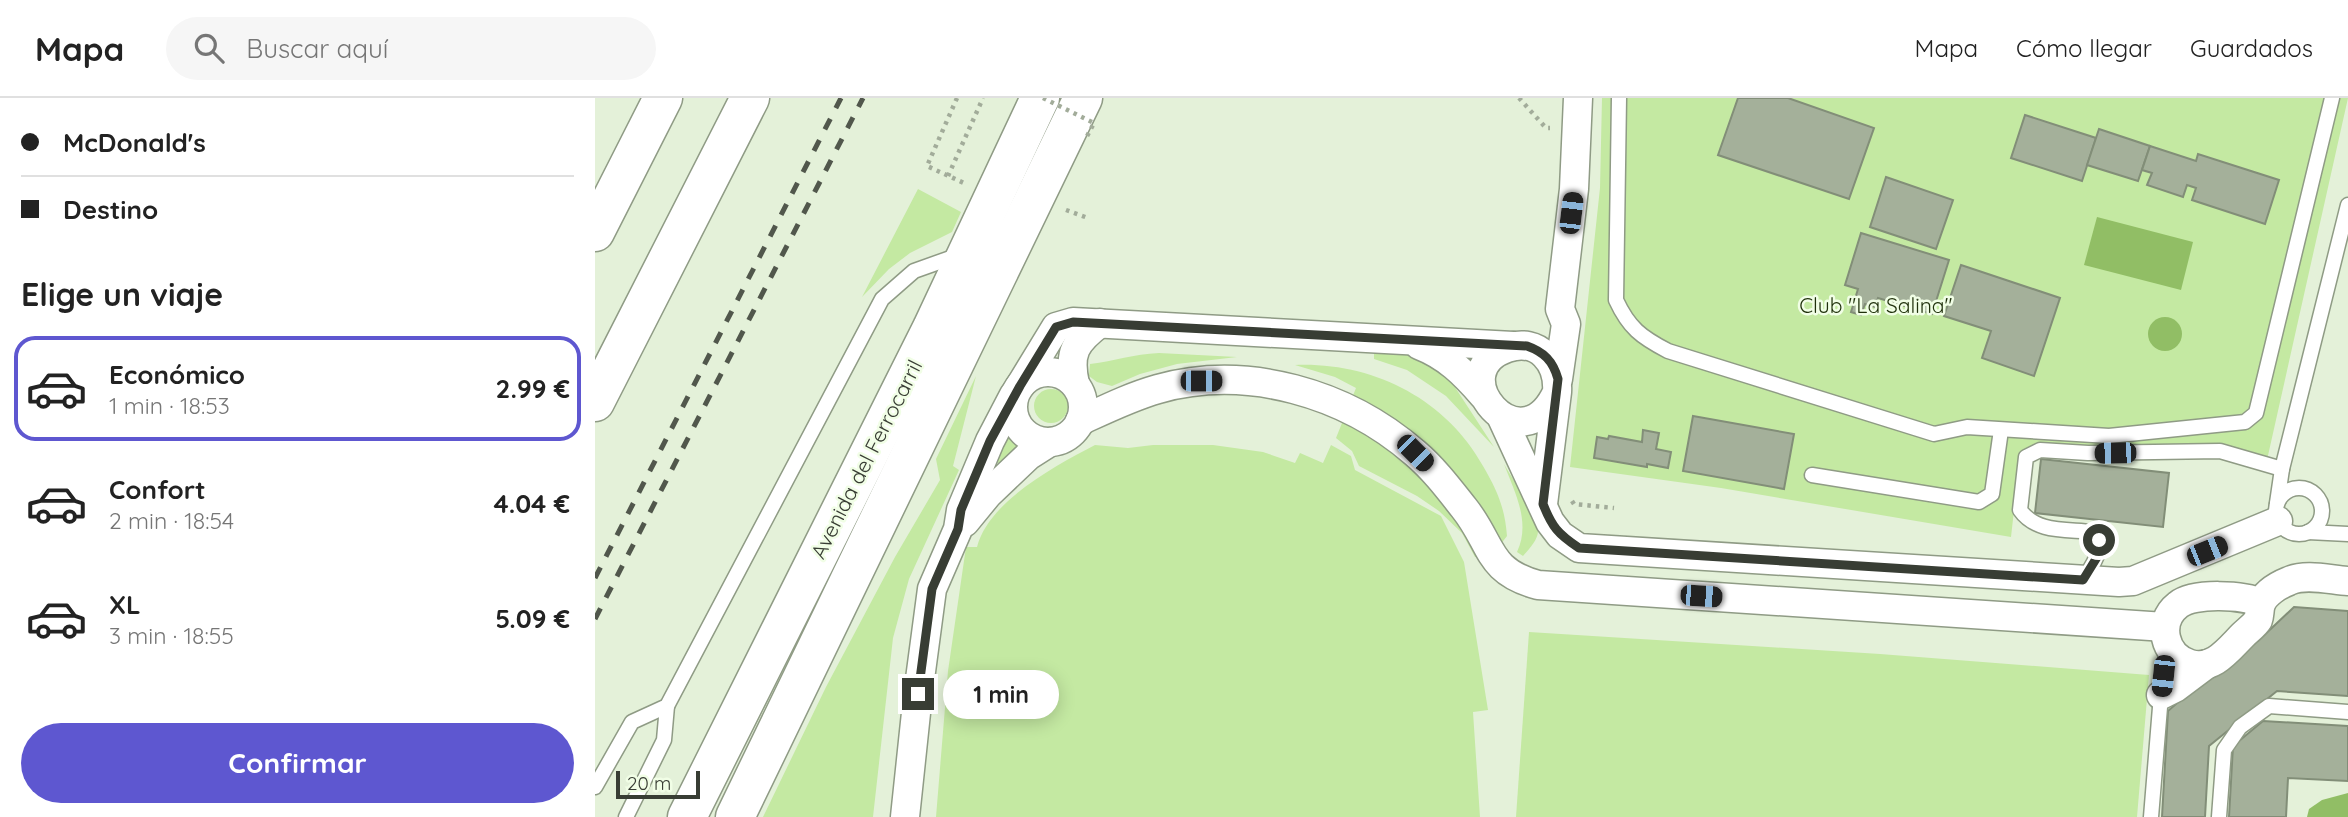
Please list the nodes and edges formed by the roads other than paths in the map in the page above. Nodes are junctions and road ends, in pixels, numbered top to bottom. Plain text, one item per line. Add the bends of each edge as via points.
1 (663, 98) edge
2 (750, 98) edge
3 (1083, 98) edge
4 (1578, 98) edge
5 (1619, 98) edge
6 (2332, 98) edge
7 (1038, 101) edge
8 (2348, 205) edge
9 (595, 232) edge
10 (967, 253) junction
11 (1560, 309) junction
12 (1100, 323) junction
13 (1407, 340) junction
14 (1520, 346) junction
15 (1075, 384) junction
16 (1557, 386) junction
17 (1017, 390) junction
18 (595, 402) edge
19 (1492, 406) junction
20 (1080, 421) junction
21 (2001, 430) junction
22 (1050, 442) junction
23 (2281, 469) junction
24 (1812, 475) dead end
25 (1543, 504) junction
26 (2278, 512) junction
27 (958, 529) junction
28 (2308, 532) junction
29 (2348, 534) edge
30 (2083, 580) junction
31 (2348, 581) edge
32 (2261, 603) junction
33 (2166, 636) junction
34 (2216, 658) junction
35 (2161, 695) junction
36 (667, 706) junction
37 (2348, 712) edge
38 (595, 787) edge
39 (626, 817) edge
40 (687, 817) edge
41 (735, 817) edge
42 (905, 817) edge
43 (2151, 817) edge
44 (2219, 817) edge

1 - 9 main road
2 - 18 main road
3 - 41 main road, Avenida del Ferrocarril
4 - 11 street via 1574,189
5 - 21 lane via 1616,300 1642,337 1668,351 1934,434 1967,427
6 - 21 lane via 2256,413 2245,422 2109,436
7 - 10 main road, Avenida del Ferrocarril
8 - 23 lane
10 - 36 lane via 914,271 883,299
10 - 40 main road, Avenida del Ferrocarril
11 - 14 street
11 - 16 street via 1566,324
12 - 13 street
12 - 15 street via 1077,345 1070,363
12 - 17 street via 1056,327
13 - 14 street
13 - 19 street via 1437,352 1459,368
14 - 16 street via 1548,357 1555,367
14 - 19 street via 1501,350 1484,370 1482,382
15 - 17 street via 1058,373 1036,373
15 - 20 street via 1083,403
16 - 19 street via 1551,405 1528,420 1514,421
16 - 25 street
17 - 22 street via 1012,406 1020,428
17 - 27 street via 980,464
19 - 25 street
20 - 22 street via 1067,436
20 - 33 street via 1161,388 1201,381 1252,381 1296,389 1330,400 1415,453 1473,519 1502,569 1519,580
21 - 24 lane via 1992,494 1979,502
22 - 27 street via 1028,456
23 - 26 lane
23 - 30 lane via 2220,451 2040,450 2026,457 2020,510 2027,519 2037,526 2092,532 2099,540 2099,554
25 - 30 street via 1560,535 1579,548
26 - 28 lane via 2282,527 2291,533
26 - 28 lane via 2289,491 2307,490 2322,511 2316,527
26 - 30 street via 2133,581
27 - 42 street via 932,589
28 - 29 lane
31 - 32 street via 2293,579
32 - 33 street via 2250,597 2191,598 2172,611
32 - 34 street via 2258,620
33 - 34 street via 2174,655 2183,662 2195,665
33 - 35 street
34 - 35 street
35 - 43 lane
36 - 38 lane via 632,722
36 - 39 lane via 664,740
37 - 44 lane via 2269,706 2240,726 2224,750

